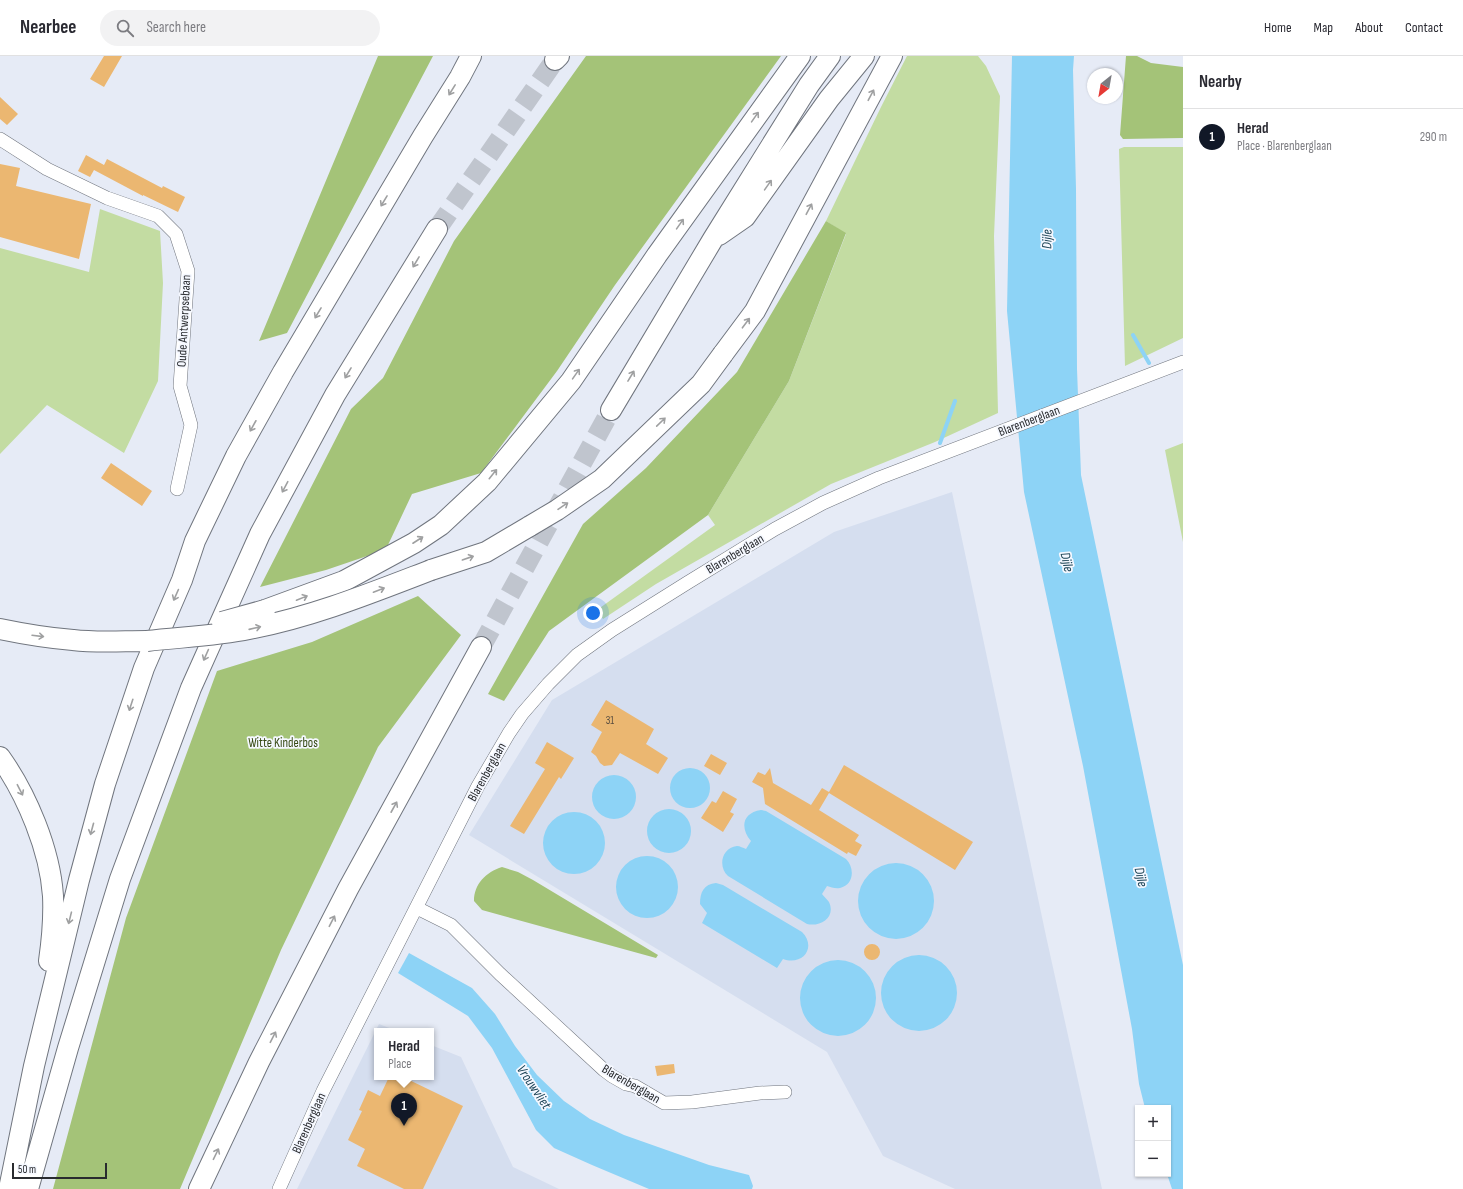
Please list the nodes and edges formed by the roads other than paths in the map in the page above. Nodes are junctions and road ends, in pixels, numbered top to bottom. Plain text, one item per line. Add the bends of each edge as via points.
1 (471, 56) edge
2 (800, 56) edge
3 (830, 56) edge
4 (864, 56) edge
5 (892, 56) edge
6 (0, 138) edge
7 (436, 229) tunnel mouth
8 (712, 239) junction
9 (1183, 362) edge
10 (611, 410) tunnel mouth
11 (177, 489) dead end
12 (0, 629) edge
13 (147, 641) junction
14 (481, 647) tunnel mouth
15 (0, 757) edge
16 (417, 908) junction
17 (785, 1092) dead end
18 (0, 1186) edge
19 (9, 1189) edge
20 (28, 1189) edge
21 (199, 1189) edge
22 (279, 1189) edge

1 -> 19 highway via 283,372 236,456 195,541 182,580 144,668 105,784 34,1066
13 -> 2 highway, bridge via 265,610 344,581 414,543 441,525 487,482 571,381
3 - 8 highway
8 -> 4 highway via 745,217 829,99
13 -> 5 highway, bridge via 249,629 348,602 486,552 557,510 602,479 701,384 755,311
6 - 11 street, Oude Antwerpsebaan via 47,169 107,198 158,216 176,234 188,271 180,386 191,425
7 -> 20 highway via 335,395 260,534 191,688 120,879
10 -> 8 highway
9 - 16 street, Blarenberglaan via 879,478 816,507 775,529 612,630 577,655 522,714 478,786
12 -> 13 highway via 73,640
21 -> 14 highway via 259,1062 348,889
15 -> 18 highway via 19,788 41,841 49,869 53,918 47,978
16 - 17 street, Blarenberglaan via 451,925 604,1070 664,1103
16 - 22 street, Blarenberglaan via 323,1091

